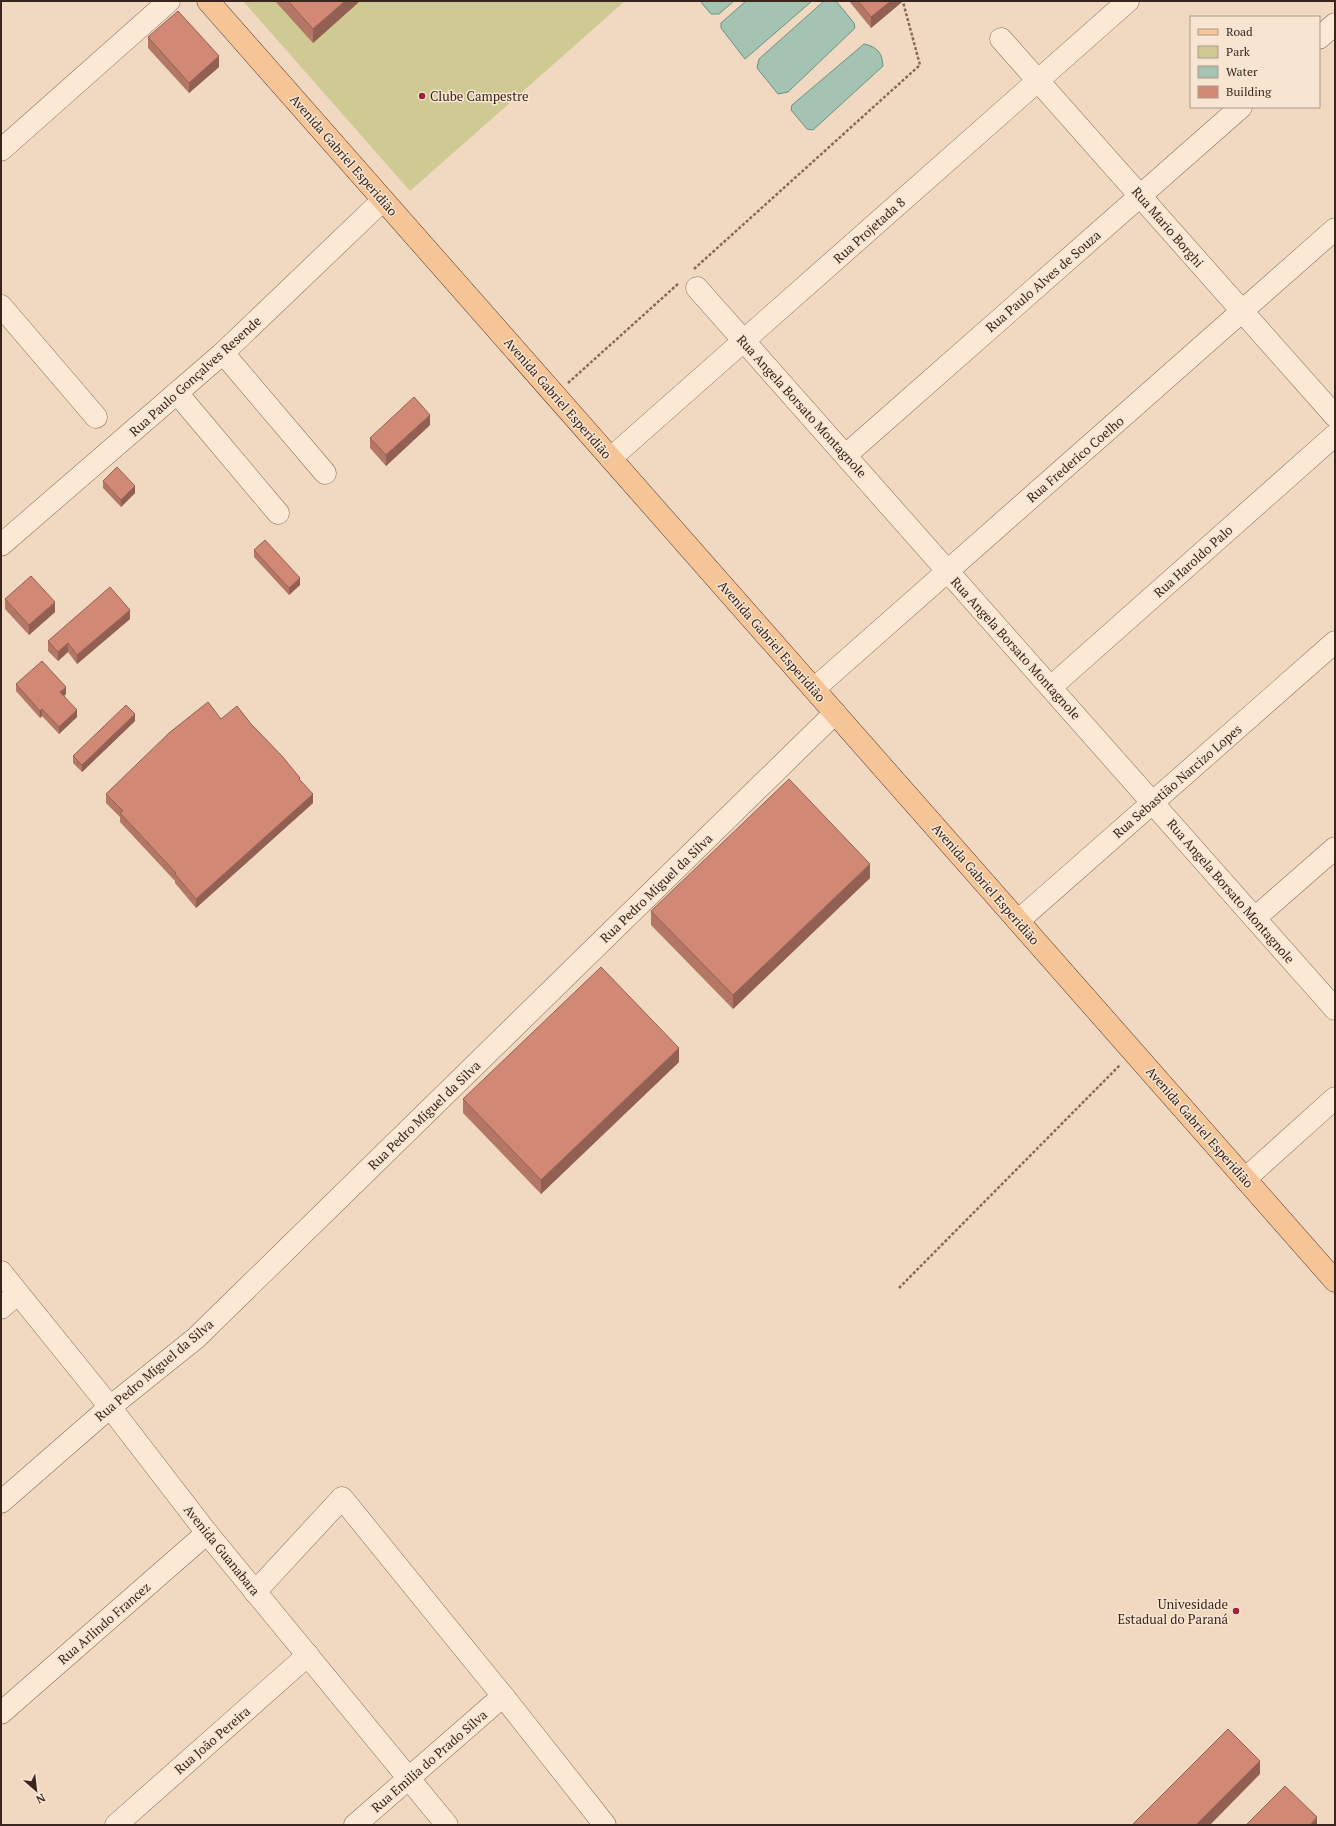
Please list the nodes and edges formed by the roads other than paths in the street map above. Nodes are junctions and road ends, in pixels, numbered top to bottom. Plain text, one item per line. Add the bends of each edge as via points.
1 (169, 1) edge
2 (1128, 1) edge
3 (215, 3) edge
4 (1335, 24) edge
5 (1320, 37) edge
6 (1000, 39) dead end
7 (1037, 81) junction
8 (1240, 108) edge
9 (1, 150) edge
10 (1140, 196) junction
11 (383, 200) junction
12 (1335, 229) edge
13 (691, 279) road end
14 (1, 306) edge
15 (1242, 312) junction
16 (744, 341) junction
17 (223, 353) junction
18 (177, 394) junction
19 (1335, 416) edge
20 (96, 417) dead end
21 (1335, 435) edge
22 (846, 455) junction
23 (611, 458) junction
24 (325, 473) dead end
25 (278, 513) dead end
26 (1, 545) edge
27 (948, 571) junction
28 (1335, 642) edge
29 (1051, 687) junction
30 (814, 689) junction
31 (834, 712) junction
32 (1153, 803) junction
33 (1335, 848) edge
34 (1255, 918) junction
35 (1018, 921) junction
36 (1335, 1009) edge
37 (1335, 1098) edge
38 (1244, 1179) junction
39 (1, 1272) edge
40 (1335, 1281) edge
41 (18, 1293) junction
42 (1, 1308) edge
43 (110, 1407) junction
44 (1, 1502) edge
45 (207, 1533) junction
46 (255, 1592) junction
47 (308, 1656) junction
48 (503, 1696) junction
49 (1, 1713) edge
50 (408, 1778) junction
51 (116, 1825) edge
52 (355, 1825) edge
53 (447, 1825) edge
54 (605, 1825) edge

1 - 9 street
2 - 7 street, Rua Projetada 8
3 - 11 main road, Avenida Gabriel Esperidião
4 - 5 street
6 - 7 street, Rua Mario Borghi
7 - 10 street, Rua Mario Borghi
7 - 16 street, Rua Projetada 8
8 - 10 street, Rua Paulo Alves de Souza
10 - 15 street, Rua Mario Borghi
10 - 22 street, Rua Paulo Alves de Souza
11 - 17 street, Rua Paulo Gonçalves Resende
11 - 23 main road, Avenida Gabriel Esperidião
12 - 15 street, Rua Frederico Coelho
13 - 16 street, Rua Angela Borsato Montagnole
14 - 20 street
15 - 19 street, Rua Mario Borghi
15 - 27 street, Rua Frederico Coelho
16 - 22 street, Rua Angela Borsato Montagnole
16 - 23 street, Rua Projetada 8
17 - 18 street, Rua Paulo Gonçalves Resende
17 - 24 street
18 - 25 street
18 - 26 street, Rua Paulo Gonçalves Resende
21 - 29 street, Rua Haroldo Palo
22 - 27 street, Rua Angela Borsato Montagnole
23 - 30 main road, Avenida Gabriel Esperidião
27 - 29 street, Rua Angela Borsato Montagnole
27 - 30 street, Rua Frederico Coelho
28 - 32 street, Rua Sebastião Narcizo Lopes
29 - 32 street, Rua Angela Borsato Montagnole
30 - 31 main road, Avenida Gabriel Esperidião
31 - 35 main road, Avenida Gabriel Esperidião
31 - 43 street, Rua Pedro Miguel da Silva via 196,1338
32 - 34 street, Rua Angela Borsato Montagnole
32 - 35 street, Rua Sebastião Narcizo Lopes
33 - 34 street
34 - 36 street, Rua Angela Borsato Montagnole
35 - 38 main road, Avenida Gabriel Esperidião
37 - 38 street
38 - 40 main road, Avenida Gabriel Esperidião
39 - 41 street, Avenida Guanabara
41 - 42 street
41 - 43 street, Avenida Guanabara
43 - 44 street, Rua Pedro Miguel da Silva
43 - 45 street, Avenida Guanabara
45 - 46 street, Avenida Guanabara
45 - 49 street, Rua Arlindo Francez
46 - 47 street, Avenida Guanabara
46 - 48 street via 342,1498
47 - 50 street, Avenida Guanabara
47 - 51 street, Rua João Pereira
48 - 50 street, Rua Emilia do Prado Silva
48 - 54 street
50 - 52 street, Rua Emilia do Prado Silva
50 - 53 street, Avenida Guanabara

